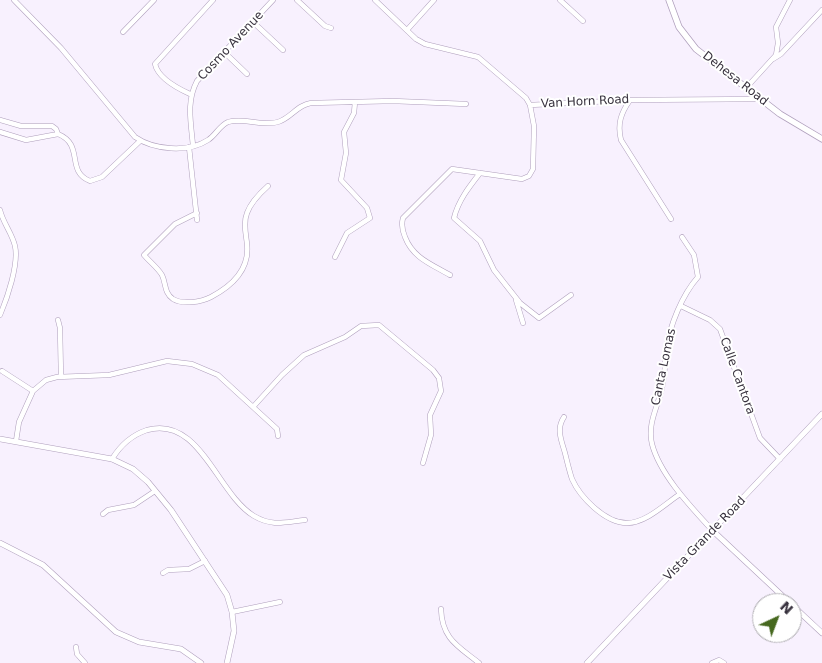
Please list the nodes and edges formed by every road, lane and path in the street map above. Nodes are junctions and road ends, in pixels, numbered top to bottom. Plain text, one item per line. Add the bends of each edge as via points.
1 (14, 0) edge
2 (154, 0) edge
3 (213, 0) edge
4 (273, 0) edge
5 (297, 0) edge
6 (375, 0) edge
7 (434, 0) edge
8 (560, 0) edge
9 (669, 0) edge
10 (790, 0) edge
11 (822, 10) edge
12 (583, 21) dead end
13 (253, 22) junction
14 (331, 28) dead end
15 (407, 30) junction
16 (123, 32) dead end
17 (283, 50) dead end
18 (224, 52) junction
19 (772, 59) junction
20 (247, 74) dead end
21 (746, 88) junction
22 (190, 94) junction
23 (762, 99) junction
24 (630, 100) junction
25 (355, 102) junction
26 (466, 104) dead end
27 (530, 105) junction
28 (0, 120) edge
29 (0, 132) edge
30 (58, 134) junction
31 (822, 139) edge
32 (140, 140) junction
33 (191, 146) junction
34 (480, 173) junction
35 (268, 186) dead end
36 (0, 210) edge
37 (197, 213) junction
38 (672, 219) dead end
39 (197, 220) dead end
40 (682, 237) dead end
41 (335, 257) dead end
42 (450, 275) dead end
43 (571, 295) dead end
44 (515, 296) junction
45 (681, 306) junction
46 (0, 315) edge
47 (58, 320) dead end
48 (523, 323) dead end
49 (2, 371) dead end
50 (61, 377) junction
51 (33, 391) junction
52 (254, 407) junction
53 (822, 414) edge
54 (564, 416) dead end
55 (278, 436) dead end
56 (0, 439) edge
57 (16, 441) junction
58 (112, 459) junction
59 (780, 459) junction
60 (423, 463) dead end
61 (155, 491) junction
62 (680, 494) junction
63 (103, 514) dead end
64 (305, 520) dead end
65 (713, 531) junction
66 (0, 543) edge
67 (205, 561) junction
68 (163, 573) dead end
69 (779, 593) edge
70 (280, 602) dead end
71 (441, 609) dead end
72 (232, 612) junction
73 (802, 614) edge
74 (822, 633) edge
75 (76, 647) dead end
76 (85, 663) edge
77 (201, 663) edge
78 (227, 663) edge
79 (479, 663) edge
80 (587, 663) edge
81 (713, 663) edge
82 (724, 663) edge

1 - 32 street via 61,48 119,120
2 - 16 street
3 - 22 street via 155,64 174,86
4 - 13 street, Cosmo Avenue
5 - 14 street
6 - 15 street
7 - 15 street
8 - 12 street
9 - 21 main road, Dehesa Road via 676,21 691,44
10 - 19 street via 778,21 778,43
11 - 19 street via 776,59
13 - 17 street
13 - 18 street, Cosmo Avenue
15 - 27 street via 425,44 478,57
18 - 20 street
18 - 22 street, Cosmo Avenue
19 - 21 street
21 - 23 main road, Dehesa Road
22 - 33 street
23 - 24 street, Van Horn Road
23 - 31 main road, Dehesa Road
24 - 27 street, Van Horn Road
24 - 38 street via 620,119 621,140
25 - 26 street
25 - 33 street via 306,104 277,122 228,123 211,138
25 - 41 street via 354,113 344,132 346,153 342,180 367,208 370,218 347,232
27 - 34 street, Van Horn Road via 534,126 533,172 522,179
28 - 30 street via 21,126 52,126
29 - 30 street via 26,140
30 - 32 street via 70,143 76,153 77,171 90,181 102,177
32 - 33 street via 158,147
33 - 37 street
34 - 42 street, Van Horn Road via 449,171 403,218 401,224 411,251
34 - 44 street via 468,187 454,218 480,241 494,270
35 - 37 street via 247,212 248,252 240,276 206,300 175,300 162,276 144,255 175,224
36 - 46 street via 13,237 16,254
37 - 39 street
40 - 45 street, Canta Lomas via 694,255 698,277
43 - 44 street via 539,318
44 - 48 street
45 - 59 street, Calle Cantora via 710,320 720,330 760,438
45 - 62 street, Canta Lomas via 668,338 663,384 650,432 654,450
47 - 50 street
49 - 51 street
50 - 51 street via 46,380
50 - 52 street via 109,375 167,361 186,363 218,375
51 - 57 street via 19,422
52 - 55 street via 277,429
52 - 60 street via 304,355 345,337 361,326 379,325 439,378 441,391 430,415 431,435
53 - 59 street, Vista Grande Road
54 - 62 street via 559,432 572,478 603,516 634,522
56 - 57 street
57 - 58 street
58 - 61 street via 133,469
58 - 64 street via 123,445 143,432 161,428 175,431 195,444 233,498 252,514 275,524
59 - 65 street, Vista Grande Road
61 - 63 street via 134,505
61 - 67 street
62 - 65 street, Canta Lomas
65 - 69 street, Canta Lomas
65 - 80 street, Vista Grande Road
66 - 77 street via 43,565 105,624 120,634 139,642 181,649
67 - 68 street via 189,569
67 - 72 street via 224,590
70 - 72 street
71 - 79 street via 447,635
72 - 78 street via 234,637
73 - 74 street, Canta Lomas
75 - 76 street via 77,654
81 - 82 street via 719,660

